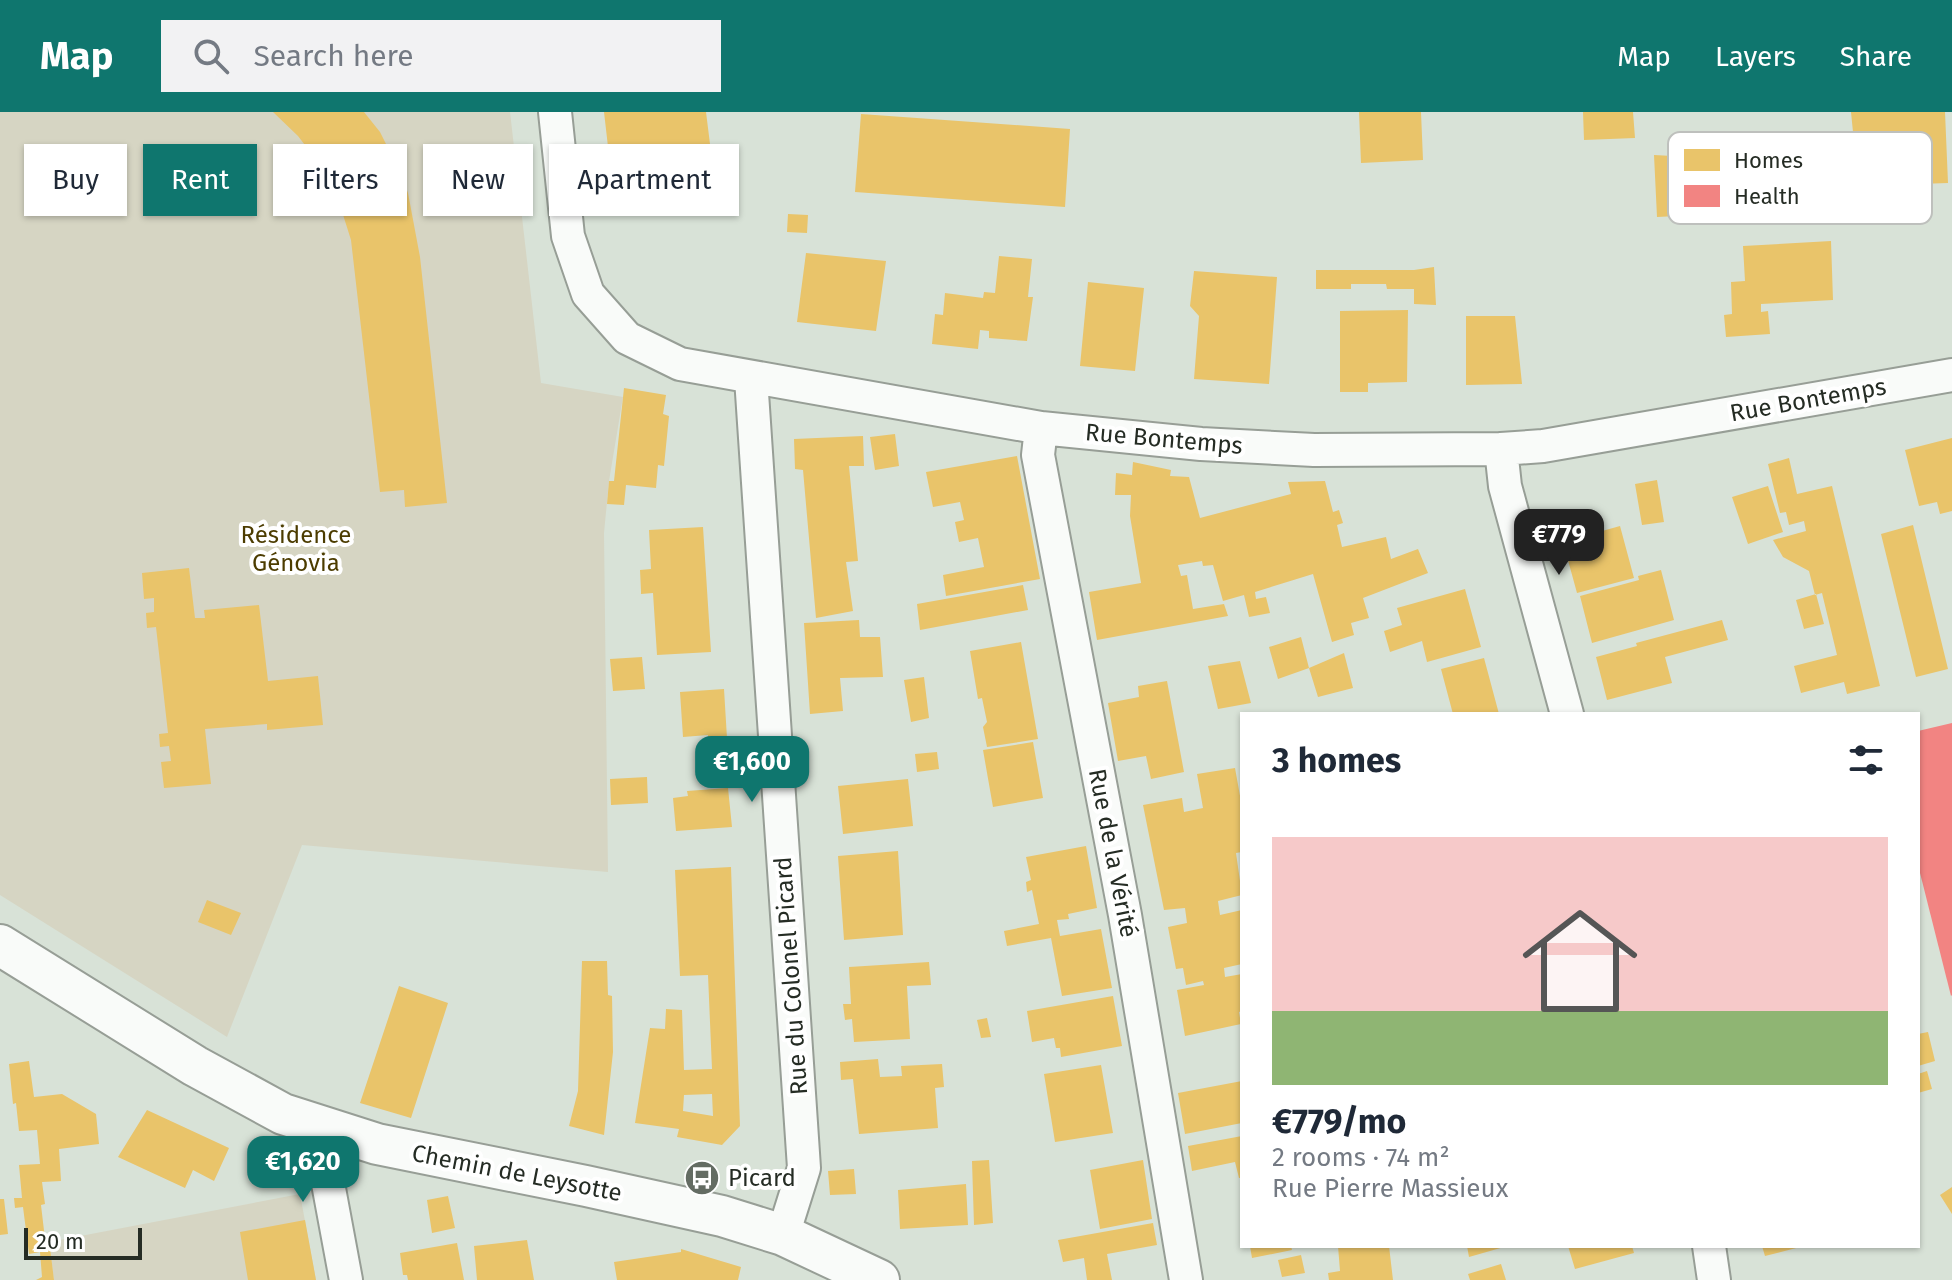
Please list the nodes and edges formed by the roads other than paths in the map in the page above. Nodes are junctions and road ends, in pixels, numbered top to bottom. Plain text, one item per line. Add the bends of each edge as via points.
1 (555, 112) edge
2 (1952, 375) edge
3 (751, 378) junction
4 (1041, 428) junction
5 (1501, 449) junction
6 (1566, 712) edge
7 (0, 945) edge
8 (329, 1131) junction
9 (783, 1235) junction
10 (1709, 1248) edge
11 (346, 1280) edge
12 (879, 1280) edge
13 (1186, 1280) edge
14 (1714, 1280) edge

1 - 3 street, Rue Bontemps via 568,236 588,294 627,338 680,364
2 - 5 street, Rue Bontemps
3 - 4 street, Rue Bontemps
3 - 9 street, Rue du Colonel Picard via 804,1168
4 - 5 street, Rue Bontemps via 1314,450
4 - 13 street, Rue de la Vérité via 1038,455 1125,915
5 - 6 street via 1505,486
7 - 8 street, Chemin de Leysotte via 195,1066 283,1114
8 - 9 street, Chemin de Leysotte via 722,1216
8 - 11 street via 325,1167
9 - 12 street, Chemin de Leysotte
10 - 14 street

